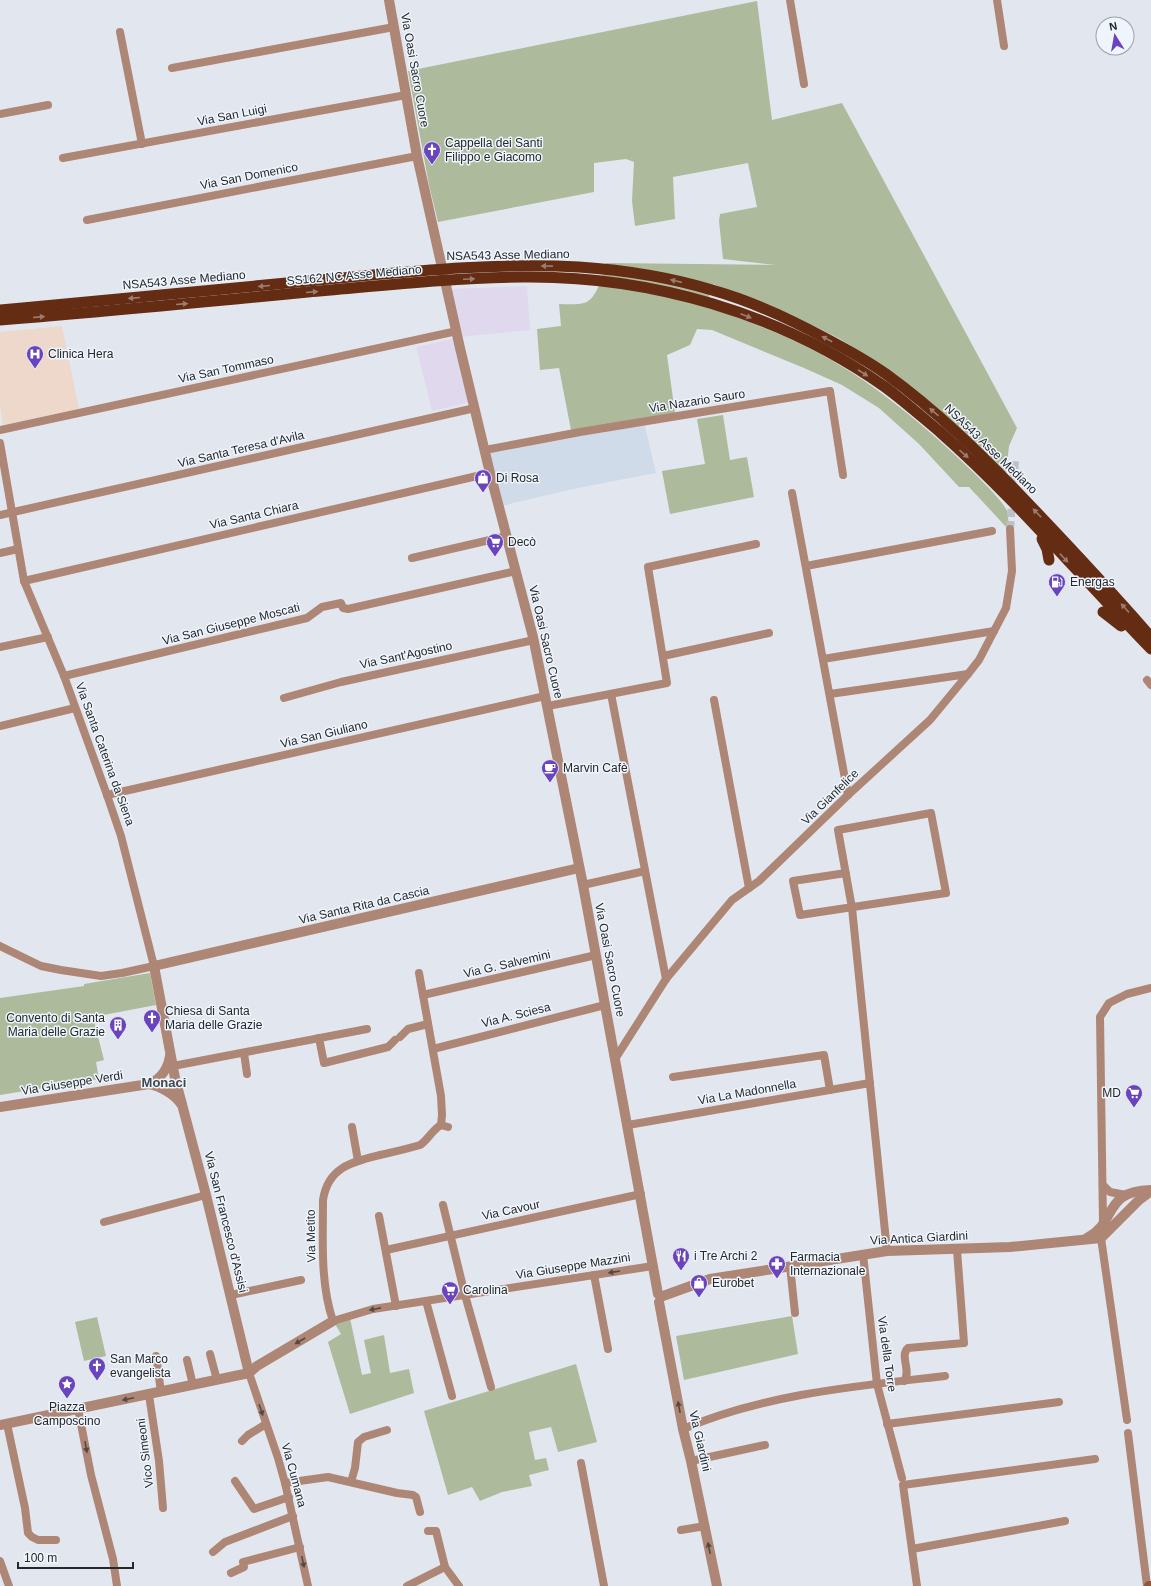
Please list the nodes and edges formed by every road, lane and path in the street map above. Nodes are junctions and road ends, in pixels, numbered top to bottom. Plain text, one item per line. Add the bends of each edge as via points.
1 (389, 0) edge
2 (790, 0) edge
3 (997, 0) edge
4 (394, 27) junction
5 (120, 32) dead end
6 (1004, 46) dead end
7 (172, 68) dead end
8 (804, 84) dead end
9 (406, 95) junction
10 (48, 105) dead end
11 (0, 114) edge
12 (142, 144) junction
13 (417, 156) junction
14 (63, 158) dead end
15 (87, 220) dead end
16 (710, 302) joint
17 (0, 310) edge
18 (0, 320) edge
19 (457, 331) junction
20 (475, 408) junction
21 (0, 430) edge
22 (0, 443) edge
23 (485, 450) junction
24 (490, 473) junction
25 (842, 475) dead end
26 (792, 493) dead end
27 (12, 513) junction
28 (0, 515) edge
29 (1010, 529) tunnel mouth
30 (1038, 529) junction
31 (992, 531) dead end
32 (507, 536) junction
33 (756, 544) dead end
34 (18, 550) junction
35 (0, 552) edge
36 (412, 558) dead end
37 (1049, 560) dead end
38 (806, 566) junction
39 (516, 572) junction
40 (24, 581) junction
41 (1103, 612) dead end
42 (994, 631) junction
43 (769, 632) dead end
44 (48, 637) junction
45 (534, 640) junction
46 (1149, 643) edge
47 (0, 647) edge
48 (662, 656) junction
49 (823, 659) junction
50 (968, 674) junction
51 (64, 676) junction
52 (611, 694) junction
53 (830, 694) junction
54 (546, 696) junction
55 (284, 698) dead end
56 (714, 700) dead end
57 (548, 706) junction
58 (75, 708) junction
59 (0, 726) edge
60 (107, 795) junction
61 (848, 795) junction
62 (580, 868) junction
63 (645, 871) junction
64 (846, 873) junction
65 (583, 885) junction
66 (749, 888) junction
67 (852, 908) junction
68 (0, 946) edge
69 (596, 956) junction
70 (154, 966) junction
71 (419, 973) dead end
72 (666, 979) junction
73 (1151, 988) edge
74 (423, 996) junction
75 (605, 1005) junction
76 (428, 1024) junction
77 (367, 1029) dead end
78 (319, 1038) junction
79 (433, 1048) junction
80 (244, 1053) junction
81 (171, 1054) junction
82 (615, 1059) junction
83 (173, 1066) junction
84 (247, 1074) dead end
85 (674, 1076) dead end
86 (175, 1078) junction
87 (154, 1083) junction
88 (870, 1083) junction
89 (830, 1090) junction
90 (183, 1106) junction
91 (0, 1107) edge
92 (628, 1125) junction
93 (352, 1127) dead end
94 (358, 1161) junction
95 (1103, 1185) junction
96 (1151, 1190) edge
97 (641, 1194) junction
98 (1126, 1194) junction
99 (206, 1195) junction
100 (443, 1205) dead end
101 (1133, 1206) junction
102 (380, 1216) dead end
103 (1106, 1219) junction
104 (104, 1222) dead end
105 (1118, 1222) junction
106 (450, 1236) junction
107 (1104, 1237) junction
108 (1084, 1240) junction
109 (386, 1250) junction
110 (957, 1250) junction
111 (887, 1251) junction
112 (863, 1254) junction
113 (653, 1266) junction
114 (790, 1266) junction
115 (594, 1275) junction
116 (301, 1280) dead end
117 (231, 1295) junction
118 (465, 1295) junction
119 (660, 1297) junction
120 (426, 1301) junction
121 (396, 1306) junction
122 (795, 1313) dead end
123 (333, 1321) junction
124 (608, 1349) dead end
125 (210, 1354) dead end
126 (156, 1356) dead end
127 (187, 1360) dead end
128 (248, 1373) junction
129 (945, 1376) dead end
130 (216, 1380) junction
131 (904, 1381) junction
132 (877, 1384) junction
133 (193, 1385) junction
134 (491, 1387) dead end
135 (161, 1392) junction
136 (149, 1395) junction
137 (452, 1396) dead end
138 (1059, 1402) dead end
139 (78, 1409) junction
140 (1127, 1420) dead end
141 (4, 1424) edge
142 (266, 1424) junction
143 (888, 1424) junction
144 (683, 1429) junction
145 (387, 1430) dead end
146 (1128, 1432) dead end
147 (242, 1441) dead end
148 (765, 1444) dead end
149 (1095, 1459) dead end
150 (691, 1461) junction
151 (581, 1463) dead end
152 (235, 1481) dead end
153 (351, 1482) junction
154 (902, 1482) junction
155 (286, 1483) junction
156 (289, 1497) junction
157 (163, 1508) dead end
158 (420, 1512) dead end
159 (293, 1516) junction
160 (1065, 1521) dead end
161 (705, 1526) junction
162 (428, 1530) dead end
163 (681, 1530) dead end
164 (56, 1540) dead end
165 (300, 1547) junction
166 (912, 1549) junction
167 (213, 1552) dead end
168 (0, 1561) edge
169 (445, 1567) junction
170 (231, 1573) dead end
171 (9, 1586) edge
172 (117, 1586) edge
173 (308, 1586) edge
174 (407, 1586) edge
175 (459, 1586) edge
176 (604, 1586) edge
177 (717, 1586) edge
178 (917, 1586) edge
179 (1149, 1586) edge

1 - 4 street, Via Oasi Sacro Cuore
2 - 8 street
3 - 6 street
4 - 7 street
4 - 9 street, Via Oasi Sacro Cuore
5 - 12 street
9 - 12 street, Via San Luigi
9 - 13 street, Via Oasi Sacro Cuore
10 - 11 street
12 - 14 street, Via San Luigi
13 - 15 street, Via San Domenico
13 - 19 street, Via Oasi Sacro Cuore
18 -> 16 highway, SS162 NC Asse Mediano via 430,281 522,277 621,283
16 -> 30 highway, NSA543 Asse Mediano via 818,347 886,388 970,459
46 -> 17 highway, NSA543 Asse Mediano via 1094,573 978,452 921,401 854,353 787,318 714,290 624,271 516,266 433,270
19 - 20 street, Via Oasi Sacro Cuore
19 - 21 street, Via San Tommaso
20 - 23 street, Via Oasi Sacro Cuore
20 - 27 street, Via Santa Teresa d'Avila
22 - 27 street, Via Santa Caterina da Siena
23 - 24 street, Via Oasi Sacro Cuore
23 - 25 street, Via Nazario Sauro via 830,391
24 - 32 street, Via Oasi Sacro Cuore
24 - 40 street, Via Santa Chiara
26 - 38 street
27 - 28 street, Via Santa Teresa d'Avila
27 - 34 street, Via Santa Caterina da Siena
29 - 42 street, Via Gianfelice via 1010,588 1006,608
30 - 37 highway
30 -> 46 highway, NSA543 Asse Mediano
31 - 38 street
32 - 36 street
32 - 39 street, Via Oasi Sacro Cuore
33 - 48 street via 648,567
34 - 35 street
34 - 40 street, Via Santa Caterina da Siena
38 - 49 street
39 - 45 street, Via Oasi Sacro Cuore
39 - 51 street, Via San Giuseppe Moscati via 348,609 341,603 322,607 307,618
40 - 44 street, Via Santa Caterina da Siena
41 - 46 highway
42 - 49 street
42 - 50 street, Via Gianfelice via 979,660
43 - 48 street
44 - 47 street
44 - 51 street, Via Santa Caterina da Siena
45 - 54 street, Via Oasi Sacro Cuore
45 - 55 street, Via Sant'Agostino via 341,682
48 - 52 street via 667,683
49 - 53 street
50 - 53 street
50 - 61 street, Via Gianfelice via 930,720
51 - 58 street, Via Santa Caterina da Siena
52 - 57 street
52 - 63 street
53 - 61 street
54 - 57 street, Via Oasi Sacro Cuore
54 - 60 street, Via San Giuliano
56 - 66 street
57 - 62 street, Via Oasi Sacro Cuore
58 - 59 street
58 - 60 street, Via Santa Caterina da Siena
60 - 70 street, Via Santa Caterina da Siena via 121,836
61 - 66 street, Via Gianfelice via 765,876
62 - 65 street, Via Oasi Sacro Cuore
62 - 70 street, Via Santa Rita da Cascia
63 - 65 street
63 - 72 street
64 - 67 street
64 - 67 street via 794,881 800,915
64 - 67 street via 838,830 931,812 946,893
65 - 69 street, Via Oasi Sacro Cuore
66 - 72 street, Via Gianfelice via 732,900
67 - 88 street
68 - 70 street via 41,966 101,976
69 - 74 street, Via G. Salvemini
69 - 75 street, Via Oasi Sacro Cuore
70 - 81 street, Via Santa Caterina da Siena
71 - 74 street, Via Metito
72 - 82 street, Via Gianfelice
73 - 95 street via 1127,994 1109,1003 1100,1017
74 - 76 street, Via Metito
75 - 79 street, Via A. Sciesa
75 - 82 street, Via Oasi Sacro Cuore
76 - 78 street via 408,1029 388,1047 324,1063
76 - 79 street, Via Metito
77 - 78 street
78 - 80 street
79 - 94 street, Via Metito via 444,1126 437,1127 426,1142 420,1145
80 - 83 street
80 - 84 street
81 - 83 street, Via Santa Caterina da Siena
81 - 87 street via 168,1066
82 - 92 street, Via Oasi Sacro Cuore
83 - 86 street, Via Santa Caterina da Siena
85 - 89 street via 824,1055
86 - 87 street, Via Giuseppe Verdi via 168,1076
86 - 90 street, Via San Francesco d'Assisi
87 - 90 street via 175,1097
87 - 91 street, Via Giuseppe Verdi
88 - 89 street, Via La Madonnella
88 - 111 street
89 - 92 street, Via La Madonnella
90 - 99 street, Via San Francesco d'Assisi
92 - 97 street, Via Oasi Sacro Cuore
93 - 94 street
94 - 123 street, Via Metito via 351,1162 331,1178 323,1200 324,1273 327,1304
95 - 98 street via 1110,1192
95 - 103 street
96 - 98 street
96 - 101 street
97 - 106 street, Via Cavour
97 - 113 street, Via Oasi Sacro Cuore
98 - 101 street
98 - 103 street via 1113,1206
99 - 104 street
99 - 117 street, Via San Francesco d'Assisi
100 - 106 street
101 - 105 street
102 - 109 street
103 - 105 street
103 - 107 street
103 - 108 street via 1098,1231
105 - 107 street
106 - 109 street, Via Cavour
106 - 118 street
107 - 108 street, Via Antica Giardini
107 - 140 street
108 - 110 street, Via Antica Giardini
109 - 121 street
110 - 111 street, Via Antica Giardini
110 - 131 street, Via della Torre via 964,1342 908,1348 904,1354 907,1375
111 - 112 street, Via Antica Giardini
112 - 114 street, Via Antica Giardini
112 - 132 street, Via della Torre
113 -> 115 street, Via Giuseppe Mazzini
113 - 119 street, Via Oasi Sacro Cuore
114 - 119 street, Via Antica Giardini via 710,1279
114 - 122 street
115 - 118 street, Via Giuseppe Mazzini
115 - 124 street
116 - 117 street
117 - 128 street, Via San Francesco d'Assisi
118 - 120 street, Via Giuseppe Mazzini
118 - 134 street
144 -> 119 street, Via Giardini
120 - 121 street, Via Giuseppe Mazzini
120 - 137 street
121 -> 123 street, Via Giuseppe Mazzini via 373,1309
123 -> 128 street
125 - 130 street
126 - 135 street
127 - 133 street
128 - 130 street
128 -> 142 street, Via Cumana
129 - 131 street
130 - 133 street
131 - 132 street
132 - 143 street, Via della Torre
132 - 144 street via 814,1392 773,1401 709,1418
133 - 135 street
135 - 136 street
136 -> 139 street
136 - 157 street, Vico Simeoni
138 - 143 street
139 - 141 street
139 -> 172 street
141 - 164 street via 25,1508 28,1533 38,1540
142 - 147 street
142 - 155 street, Via Cumana
143 - 154 street, Via della Torre
144 - 150 street, Via Giardini
145 - 153 street via 364,1437 358,1442
146 - 179 street
148 - 150 street
149 - 154 street
150 - 161 street, Via Giardini
151 - 176 street
152 - 156 street via 254,1509
153 - 155 street via 328,1477
153 - 158 street via 413,1495 416,1497
154 - 166 street, Via della Torre
155 - 156 street, Via Cumana
156 - 159 street, Via Cumana
159 - 165 street, Via Cumana
159 - 167 street via 225,1542
160 - 166 street
161 - 163 street
177 -> 161 street, Via Giardini
162 - 169 street via 436,1531
165 - 170 street via 243,1562 244,1567
165 -> 173 street, Via Cumana
166 - 178 street, Via della Torre
168 - 171 street
169 - 174 street
169 - 175 street

